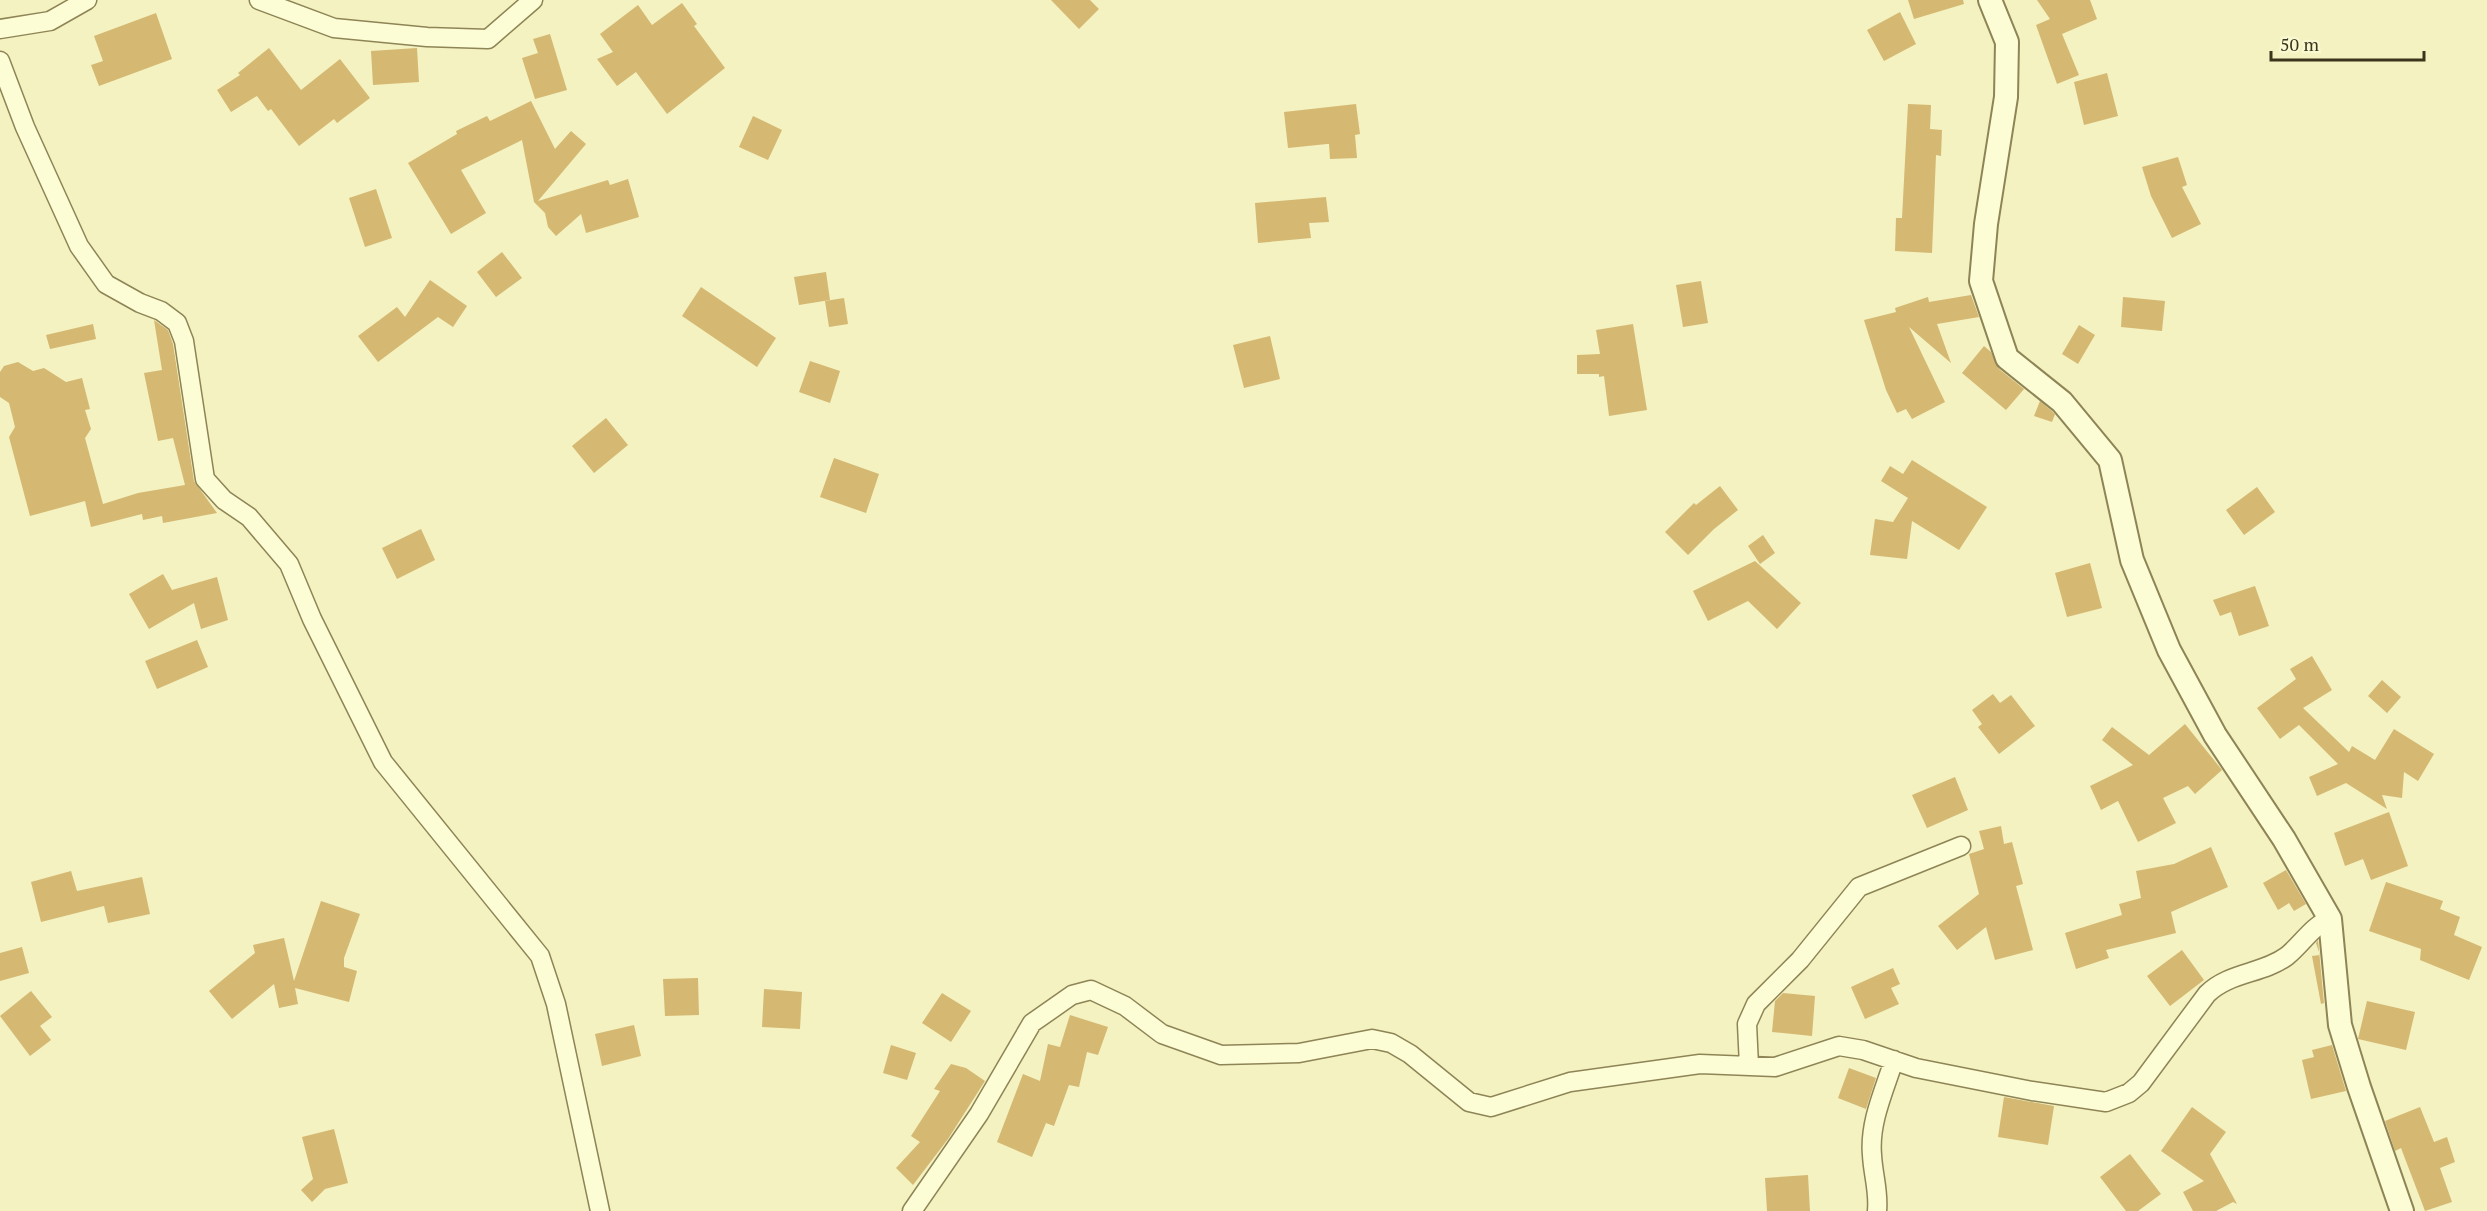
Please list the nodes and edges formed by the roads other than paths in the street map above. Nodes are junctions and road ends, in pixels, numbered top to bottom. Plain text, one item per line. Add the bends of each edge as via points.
1 (87, 0) edge
2 (259, 0) edge
3 (533, 0) edge
4 (1990, 0) edge
5 (0, 29) edge
6 (0, 61) edge
7 (1961, 846) dead end
8 (2330, 919) junction
9 (1894, 1060) junction
10 (1749, 1066) junction
11 (600, 1211) edge
12 (912, 1211) edge
13 (1877, 1211) edge
14 (2402, 1211) edge

1 - 5 street via 50,21
2 - 3 street via 334,28 488,39
4 - 8 street via 2007,42 2006,97 1981,281 2007,358 2062,402 2110,460 2132,560 2169,650 2215,735 2284,838
6 - 11 street via 79,246 106,284 177,323 184,341 205,479 224,500 249,517 289,564 383,762 540,956 556,1004
7 - 10 street via 1859,887 1800,960 1756,1004 1747,1024
8 - 9 street via 2286,957 2219,982 2129,1094 2106,1101 2032,1091
8 - 14 street via 2340,1024
9 - 10 street via 1839,1046 1775,1067
9 - 13 street via 1872,1136
10 - 12 street via 1700,1064 1570,1082 1491,1107 1469,1102 1391,1043 1372,1039 1299,1053 1221,1055 1162,1034 1125,1006 1091,990 1072,995 1032,1023 979,1114

